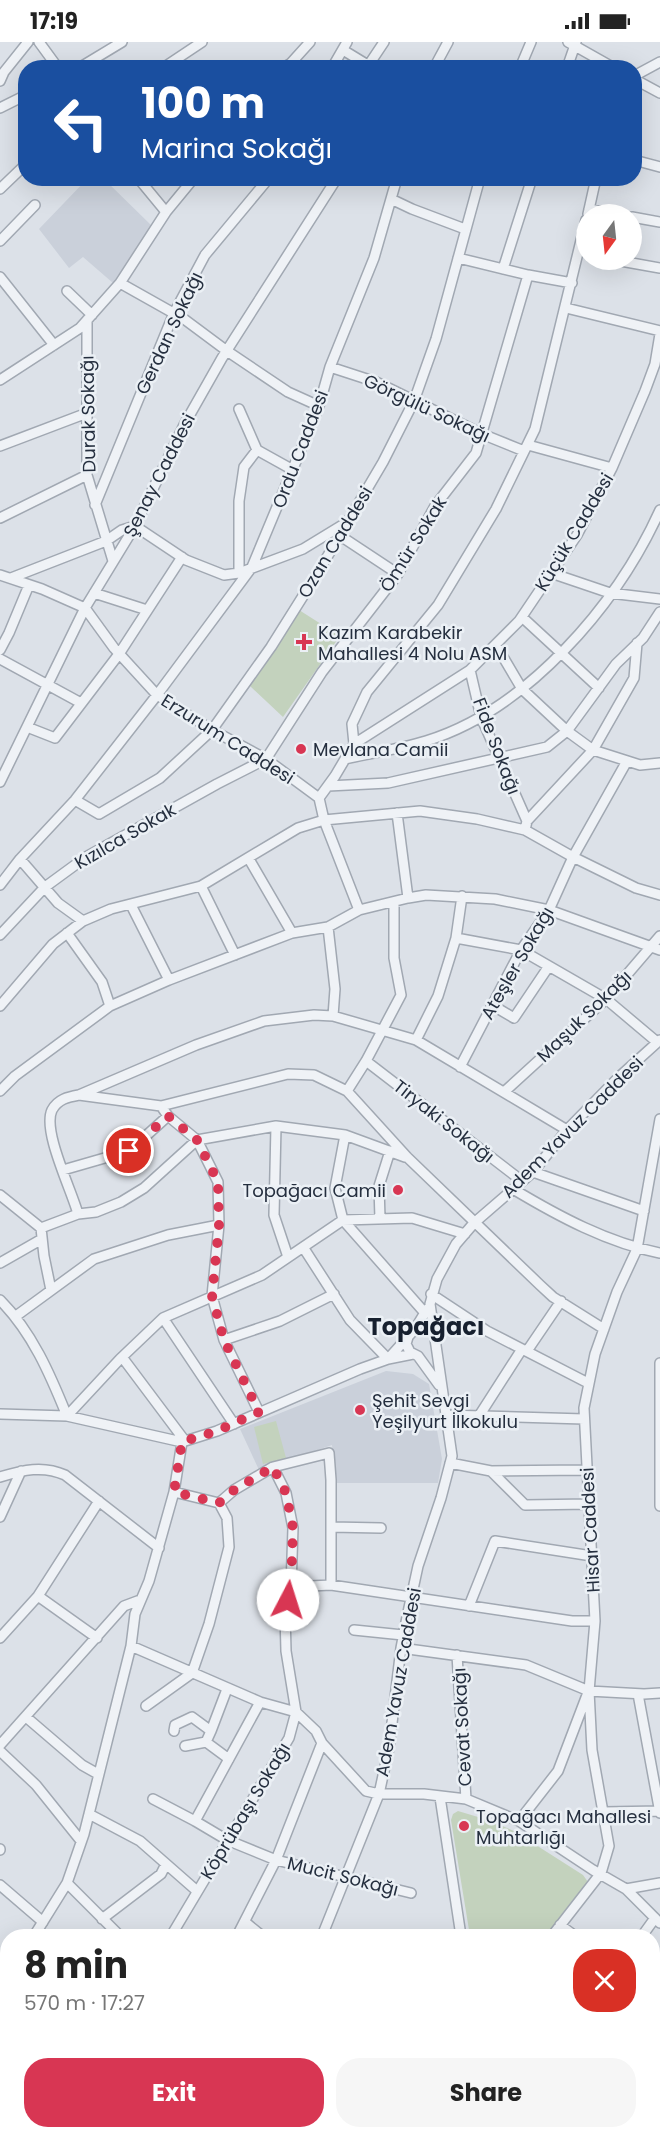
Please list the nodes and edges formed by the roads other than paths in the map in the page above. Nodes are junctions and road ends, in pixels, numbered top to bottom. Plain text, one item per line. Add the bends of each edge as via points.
1 (28, 42) edge
2 (39, 42) edge
3 (122, 42) edge
4 (202, 42) edge
5 (310, 42) edge
6 (384, 42) edge
7 (448, 42) edge
8 (531, 42) edge
9 (573, 43) edge
10 (345, 46) edge
11 (52, 60) edge
12 (92, 60) edge
13 (175, 60) edge
14 (294, 60) edge
15 (337, 60) edge
16 (361, 60) edge
17 (371, 60) edge
18 (438, 60) edge
19 (523, 60) edge
20 (569, 60) edge
21 (601, 60) edge
22 (660, 62) edge
23 (642, 72) edge
24 (1, 76) edge
25 (642, 82) edge
26 (660, 93) edge
27 (18, 100) edge
28 (0, 108) edge
29 (642, 162) edge
30 (660, 167) edge
31 (18, 172) edge
32 (145, 186) edge
33 (187, 186) edge
34 (262, 186) edge
35 (332, 186) edge
36 (395, 186) edge
37 (478, 186) edge
38 (529, 186) edge
39 (594, 186) edge
40 (0, 189) edge
41 (391, 199) junction
42 (590, 204) edge
43 (35, 205) dead end
44 (166, 212) junction
45 (642, 219) edge
46 (660, 222) edge
47 (465, 229) junction
48 (0, 241) edge
49 (458, 258) junction
50 (642, 265) edge
51 (660, 268) edge
52 (503, 269) junction
53 (577, 270) edge
54 (528, 275) junction
55 (0, 277) edge
56 (120, 282) junction
57 (572, 283) junction
58 (67, 291) dead end
59 (566, 308) junction
60 (174, 313) junction
61 (89, 317) junction
62 (660, 333) edge
63 (54, 345) junction
64 (227, 351) junction
65 (657, 365) edge
66 (330, 367) junction
67 (0, 380) edge
68 (414, 401) junction
69 (319, 406) junction
70 (239, 409) dead end
71 (87, 413) junction
72 (482, 434) junction
73 (0, 446) edge
74 (526, 448) junction
75 (257, 450) junction
76 (612, 468) junction
77 (293, 470) junction
78 (87, 475) junction
79 (95, 505) junction
80 (660, 510) edge
81 (0, 518) edge
82 (348, 522) junction
83 (135, 526) junction
84 (339, 534) junction
85 (105, 542) junction
86 (183, 557) junction
87 (113, 561) junction
88 (252, 567) junction
89 (239, 573) junction
90 (551, 573) junction
91 (398, 574) junction
92 (0, 575) edge
93 (11, 578) junction
94 (29, 585) junction
95 (94, 593) junction
96 (610, 593) junction
97 (660, 599) edge
98 (85, 608) junction
99 (147, 610) junction
100 (660, 612) edge
101 (522, 617) junction
102 (637, 643) junction
103 (496, 645) junction
104 (0, 650) edge
105 (560, 653) junction
106 (119, 654) junction
107 (0, 659) edge
108 (470, 670) junction
109 (48, 684) junction
110 (599, 688) junction
111 (522, 689) junction
112 (158, 695) junction
113 (81, 704) junction
114 (481, 717) junction
115 (27, 727) junction
116 (212, 730) junction
117 (567, 731) junction
118 (354, 744) junction
119 (592, 750) junction
120 (500, 758) junction
121 (266, 759) junction
122 (345, 759) junction
123 (627, 761) junction
124 (660, 764) edge
125 (0, 782) edge
126 (328, 786) junction
127 (320, 798) junction
128 (75, 800) junction
129 (397, 813) junction
130 (324, 820) junction
131 (526, 826) junction
132 (573, 857) junction
133 (20, 859) junction
134 (249, 859) junction
135 (0, 885) edge
136 (201, 886) junction
137 (45, 887) junction
138 (660, 895) edge
139 (462, 896) junction
140 (408, 898) junction
141 (394, 902) junction
142 (131, 905) junction
143 (359, 910) junction
144 (549, 910) junction
145 (83, 921) junction
146 (328, 927) junction
147 (67, 933) junction
148 (292, 933) junction
149 (0, 935) edge
150 (660, 936) edge
151 (456, 938) junction
152 (656, 948) edge
153 (521, 950) junction
154 (235, 955) junction
155 (549, 966) junction
156 (169, 980) junction
157 (606, 999) junction
158 (492, 1005) junction
159 (0, 1006) edge
160 (110, 1006) junction
161 (333, 1016) junction
162 (383, 1029) junction
163 (416, 1040) junction
164 (659, 1041) edge
165 (366, 1062) junction
166 (460, 1067) junction
167 (0, 1091) edge
168 (347, 1091) junction
169 (504, 1092) junction
170 (79, 1095) junction
171 (161, 1106) junction
172 (168, 1116) junction
173 (660, 1119) edge
174 (276, 1126) junction
175 (567, 1130) junction
176 (345, 1135) junction
177 (197, 1140) junction
178 (390, 1151) junction
179 (407, 1157) junction
180 (63, 1170) junction
181 (533, 1172) junction
182 (522, 1181) junction
183 (513, 1189) junction
184 (0, 1195) edge
185 (644, 1212) junction
186 (78, 1214) junction
187 (380, 1219) junction
188 (343, 1220) junction
189 (474, 1223) junction
190 (219, 1226) junction
191 (41, 1228) junction
192 (465, 1234) junction
193 (42, 1239) junction
194 (303, 1247) junction
195 (637, 1249) junction
196 (660, 1253) edge
197 (288, 1257) junction
198 (0, 1263) edge
199 (51, 1290) junction
200 (334, 1294) junction
201 (212, 1296) junction
202 (0, 1300) edge
203 (561, 1301) junction
204 (429, 1304) junction
205 (16, 1316) junction
206 (163, 1318) junction
207 (604, 1329) junction
208 (412, 1333) junction
209 (224, 1340) junction
210 (434, 1341) junction
211 (525, 1350) junction
212 (416, 1355) junction
213 (122, 1357) junction
214 (388, 1359) junction
215 (660, 1363) edge
216 (588, 1383) junction
217 (440, 1387) junction
218 (259, 1412) junction
219 (0, 1414) edge
220 (446, 1415) junction
221 (67, 1416) junction
222 (479, 1416) junction
223 (584, 1419) junction
224 (234, 1424) junction
225 (183, 1441) junction
226 (450, 1463) junction
227 (273, 1467) junction
228 (586, 1470) junction
229 (21, 1471) junction
230 (491, 1471) junction
231 (0, 1477) edge
232 (174, 1492) junction
233 (99, 1501) junction
234 (219, 1503) junction
235 (589, 1504) junction
236 (660, 1506) edge
237 (0, 1517) edge
238 (331, 1527) junction
239 (381, 1528) dead end
240 (159, 1548) junction
241 (592, 1556) junction
242 (331, 1585) junction
243 (291, 1587) junction
244 (38, 1596) junction
245 (412, 1598) junction
246 (140, 1600) junction
247 (469, 1606) junction
248 (595, 1621) junction
249 (354, 1630) dead end
250 (404, 1635) junction
251 (0, 1638) edge
252 (97, 1638) junction
253 (131, 1646) junction
254 (401, 1648) junction
255 (457, 1655) junction
256 (192, 1673) junction
257 (227, 1689) junction
258 (589, 1691) junction
259 (660, 1693) edge
260 (638, 1694) junction
261 (260, 1702) junction
262 (146, 1706) dead end
263 (296, 1712) junction
264 (26, 1717) junction
265 (174, 1731) dead end
266 (211, 1731) junction
267 (206, 1742) junction
268 (322, 1743) junction
269 (0, 1745) edge
270 (185, 1746) dead end
271 (0, 1751) edge
272 (229, 1759) junction
273 (98, 1774) junction
274 (379, 1794) junction
275 (440, 1797) junction
276 (153, 1798) dead end
277 (466, 1799) junction
278 (604, 1812) junction
279 (660, 1812) edge
280 (88, 1814) junction
281 (195, 1821) junction
282 (519, 1821) junction
283 (81, 1840) junction
284 (227, 1840) junction
285 (276, 1860) junction
286 (166, 1864) junction
287 (601, 1873) junction
288 (345, 1877) junction
289 (67, 1883) junction
290 (660, 1883) edge
291 (0, 1886) edge
292 (626, 1889) junction
293 (197, 1891) junction
294 (411, 1893) dead end
295 (102, 1919) junction
296 (658, 1920) edge
297 (43, 1922) junction
298 (245, 1922) junction
299 (560, 1925) junction
300 (39, 1929) edge
301 (113, 1929) edge
302 (175, 1929) edge
303 (241, 1929) edge
304 (254, 1929) edge
305 (325, 1929) edge
306 (460, 1929) edge
307 (557, 1929) edge
308 (565, 1929) edge

1 - 24 street
2 - 11 street
3 - 12 street
4 - 13 street
5 - 14 street
6 - 17 street
7 - 18 street
8 - 19 street
9 - 20 street
9 - 21 street
10 - 15 street
10 - 16 street
22 - 23 street
25 - 26 street
27 - 28 street
29 - 30 street
31 - 40 street
32 - 44 street
33 - 44 street
34 - 60 street, Gerdan Sokağı via 205,255
35 - 64 street, Şenay Caddesi
36 - 41 street, Ordu Caddesi
37 - 47 street, Ozan Caddesi
38 - 52 street
39 - 42 street
41 - 47 street
41 - 66 street, Ordu Caddesi via 374,258
43 - 48 street
44 - 56 street
45 - 46 street
47 - 49 street, Ozan Caddesi
49 - 52 street
49 - 68 street, Ozan Caddesi
50 - 51 street
52 - 54 street
53 - 57 street
54 - 57 street
54 - 72 street, Ömür Sokak
55 - 63 street
56 - 60 street
56 - 61 street
57 - 59 street
58 - 61 street
59 - 62 street
59 - 74 street via 535,429
60 - 64 street
60 - 79 street, Gerdan Sokağı
61 - 63 street
61 - 71 street, Durak Sokağı
62 - 65 street, Küçük Caddesi
63 - 67 street
64 - 69 street via 288,392
64 - 83 street, Şenay Caddesi via 184,425
65 - 76 street, Küçük Caddesi
66 - 68 street, Görgülü Sokağı via 376,382
66 - 69 street, Ordu Caddesi
68 - 72 street, Görgülü Sokağı
68 - 82 street, Ozan Caddesi
69 - 77 street, Ordu Caddesi
70 - 75 street
71 - 73 street
71 - 78 street, Durak Sokağı
72 - 74 street, Görgülü Sokağı
72 - 91 street, Ömür Sokak via 476,453 435,506
74 - 76 street, Görgülü Sokağı
74 - 118 street via 496,509 438,605 367,692 352,724
75 - 77 street
75 - 89 street via 244,467 238,501
76 - 90 street, Küçük Caddesi via 577,535
77 - 88 street, Ordu Caddesi
78 - 79 street, Durak Sokağı
78 - 81 street
79 - 85 street, Durak Sokağı
80 - 96 street
82 - 84 street, Ozan Caddesi
82 - 88 street via 303,549
83 - 85 street
83 - 86 street
83 - 87 street, Şenay Caddesi
84 - 91 street
84 - 116 street, Ozan Caddesi via 271,646
85 - 87 street, Durak Sokağı
85 - 93 street
86 - 89 street via 224,575
86 - 99 street
87 - 95 street, Şenay Caddesi
88 - 89 street
88 - 112 street, Ordu Caddesi
90 - 96 street
90 - 101 street, Küçük Caddesi
91 - 121 street, Ömür Sokak via 322,672
92 - 93 street
93 - 94 street
94 - 98 street
94 - 104 street
95 - 98 street, Şenay Caddesi
95 - 99 street
96 - 97 street
96 - 105 street via 579,635
98 - 106 street, Erzurum Caddesi
98 - 109 street, Şenay Caddesi
99 - 106 street
100 - 102 street
101 - 103 street, Küçük Caddesi
101 - 105 street
102 - 110 street
102 - 119 street via 634,678
103 - 108 street, Küçük Caddesi
103 - 111 street
105 - 110 street
105 - 111 street
106 - 112 street, Erzurum Caddesi
106 - 113 street
107 - 109 street
108 - 114 street, Fide Sokağı
108 - 118 street, Küçük Caddesi
109 - 113 street
109 - 115 street, Şenay Caddesi
110 - 117 street
111 - 114 street
111 - 117 street
112 - 116 street, Erzurum Caddesi
112 - 128 street, Ordu Caddesi
113 - 115 street via 55,738
114 - 120 street, Fide Sokağı
114 - 122 street via 426,741
115 - 125 street, Şenay Caddesi
116 - 121 street, Erzurum Caddesi
116 - 128 street, Ozan Caddesi via 160,778 99,814
117 - 119 street
117 - 120 street via 547,747
118 - 122 street, Küçük Caddesi
119 - 123 street
119 - 131 street
120 - 126 street via 388,783
120 - 131 street, Fide Sokağı
121 - 127 street, Erzurum Caddesi
121 - 137 street, Kızılca Sokak via 86,857
122 - 126 street, Küçük Caddesi
123 - 124 street
123 - 132 street, Ateşler Sokağı
126 - 127 street, Küçük Caddesi
127 - 130 street
128 - 133 street, Ordu Caddesi
129 - 130 street
129 - 131 street via 420,811
129 - 140 street
130 - 134 street via 298,828
130 - 143 street
131 - 132 street
132 - 138 street via 636,888
132 - 144 street, Ateşler Sokağı
133 - 135 street, Ordu Caddesi
133 - 137 street
134 - 136 street
134 - 148 street
136 - 142 street
136 - 154 street
137 - 145 street via 58,903
137 - 149 street, Kızılca Sokak
139 - 140 street
139 - 144 street
139 - 151 street
140 - 141 street
141 - 143 street
141 - 162 street via 394,958 401,995
142 - 145 street
142 - 156 street
143 - 146 street
144 - 152 street
144 - 153 street, Ateşler Sokağı
145 - 147 street
146 - 148 street
146 - 161 street via 335,989
147 - 159 street
147 - 160 street via 102,982
148 - 154 street
150 - 152 street, Maşuk Sokağı
151 - 153 street
151 - 163 street via 438,996
152 - 157 street, Maşuk Sokağı
153 - 155 street
153 - 158 street, Ateşler Sokağı
154 - 156 street
155 - 157 street
155 - 158 street via 514,1018
156 - 160 street
157 - 164 street
157 - 169 street, Maşuk Sokağı
158 - 166 street, Ateşler Sokağı
160 - 167 street
161 - 162 street
161 - 170 street via 264,1021
162 - 163 street
162 - 165 street
163 - 166 street
164 - 175 street, Adem Yavuz Caddesi
165 - 168 street
165 - 182 street, Tiryaki Sokağı
166 - 169 street
168 - 171 street via 314,1075 288,1074
168 - 179 street
169 - 175 street
170 - 171 street
170 - 180 street via 64,1098 52,1110 49,1127
171 - 172 street
172 - 177 street
172 - 180 street via 129,1151
173 - 185 street, Hisar Caddesi
174 - 176 street
174 - 177 street
174 - 197 street via 274,1215
175 - 181 street, Adem Yavuz Caddesi
176 - 178 street
176 - 188 street via 335,1188
177 - 186 street via 144,1188 121,1203
177 - 190 street via 218,1182
178 - 179 street
178 - 187 street via 379,1186
179 - 189 street
180 - 186 street
181 - 182 street, Adem Yavuz Caddesi
181 - 185 street
182 - 183 street, Adem Yavuz Caddesi
183 - 189 street, Adem Yavuz Caddesi
183 - 195 street via 555,1214
184 - 191 street
185 - 195 street, Hisar Caddesi
186 - 191 street
187 - 188 street
187 - 192 street via 412,1218
188 - 194 street
188 - 204 street
189 - 192 street, Adem Yavuz Caddesi
189 - 203 street
190 - 199 street via 168,1235 94,1259
190 - 201 street
191 - 193 street
192 - 204 street, Adem Yavuz Caddesi via 437,1279
193 - 198 street
193 - 199 street
194 - 197 street
194 - 200 street
195 - 196 street
195 - 207 street, Hisar Caddesi
197 - 201 street via 262,1275
199 - 205 street
200 - 209 street via 280,1321
200 - 214 street via 350,1320
201 - 206 street
201 - 209 street
202 - 205 street
203 - 207 street
203 - 211 street
204 - 208 street, Adem Yavuz Caddesi
204 - 210 street, Adem Yavuz Caddesi
204 - 211 street
205 - 221 street via 48,1369
206 - 213 street
206 - 224 street
207 - 216 street, Hisar Caddesi
208 - 210 street via 424,1329
208 - 212 street via 406,1344
208 - 214 street, Adem Yavuz Caddesi
209 - 218 street
210 - 212 street via 427,1355
210 - 217 street, Adem Yavuz Caddesi
211 - 216 street
211 - 222 street
212 - 214 street
212 - 217 street, Adem Yavuz Caddesi
213 - 221 street
213 - 225 street
214 - 218 street
215 - 236 street
216 - 223 street, Hisar Caddesi
217 - 220 street, Adem Yavuz Caddesi
218 - 224 street
219 - 221 street
220 - 222 street
220 - 226 street, Adem Yavuz Caddesi
221 - 225 street
222 - 223 street
223 - 228 street, Hisar Caddesi
224 - 225 street
225 - 232 street
226 - 230 street
226 - 245 street, Adem Yavuz Caddesi
227 - 234 street
227 - 238 street via 329,1453
227 - 243 street, Köprübaşı Sokağı via 286,1493 293,1528
228 - 230 street
228 - 235 street, Hisar Caddesi
229 - 231 street
229 - 233 street via 51,1469
229 - 237 street
230 - 235 street via 525,1505
232 - 234 street
232 - 240 street
233 - 240 street
233 - 244 street
234 - 256 street via 227,1518 229,1547
235 - 241 street, Hisar Caddesi
238 - 239 street
238 - 242 street
240 - 246 street
241 - 247 street via 495,1542
241 - 248 street, Hisar Caddesi
242 - 243 street
242 - 245 street
243 - 263 street, Köprübaşı Sokağı via 285,1614 286,1651
244 - 251 street
244 - 252 street
245 - 247 street
245 - 250 street, Adem Yavuz Caddesi
246 - 252 street via 124,1606
246 - 253 street
247 - 248 street
248 - 258 street, Hisar Caddesi
249 - 250 street
250 - 254 street, Adem Yavuz Caddesi
252 - 264 street
253 - 256 street
253 - 273 street
254 - 255 street
254 - 274 street, Adem Yavuz Caddesi via 389,1748
255 - 258 street via 526,1665
255 - 277 street, Cevat Sokağı
256 - 257 street
256 - 262 street
257 - 261 street
257 - 266 street
258 - 260 street
258 - 278 street, Hisar Caddesi via 592,1750
258 - 282 street via 558,1771
259 - 260 street
260 - 279 street
261 - 263 street
261 - 272 street
263 - 268 street via 316,1731
263 - 284 street, Köprübaşı Sokağı via 289,1738
264 - 269 street
264 - 273 street
265 - 266 street via 175,1725 192,1717
266 - 267 street
267 - 270 street
267 - 272 street
268 - 274 street via 366,1791
268 - 285 street
271 - 283 street via 36,1785
272 - 281 street
273 - 280 street
274 - 275 street
274 - 288 street, Adem Yavuz Caddesi
275 - 277 street
275 - 306 street
276 - 281 street
277 - 282 street
278 - 279 street
278 - 287 street, Hisar Caddesi via 609,1846
280 - 283 street
280 - 286 street via 140,1841
281 - 284 street, Mucit Sokağı
282 - 287 street
283 - 289 street
284 - 285 street, Mucit Sokağı
284 - 293 street, Köprübaşı Sokağı
285 - 288 street, Mucit Sokağı
285 - 298 street
286 - 293 street
286 - 295 street via 161,1874
287 - 292 street
287 - 299 street
288 - 294 street, Mucit Sokağı
288 - 305 street, Adem Yavuz Caddesi
289 - 295 street
289 - 297 street
290 - 292 street
291 - 297 street
292 - 296 street
293 - 302 street, Köprübaşı Sokağı
295 - 301 street
297 - 300 street
298 - 303 street
298 - 304 street
299 - 307 street
299 - 308 street

